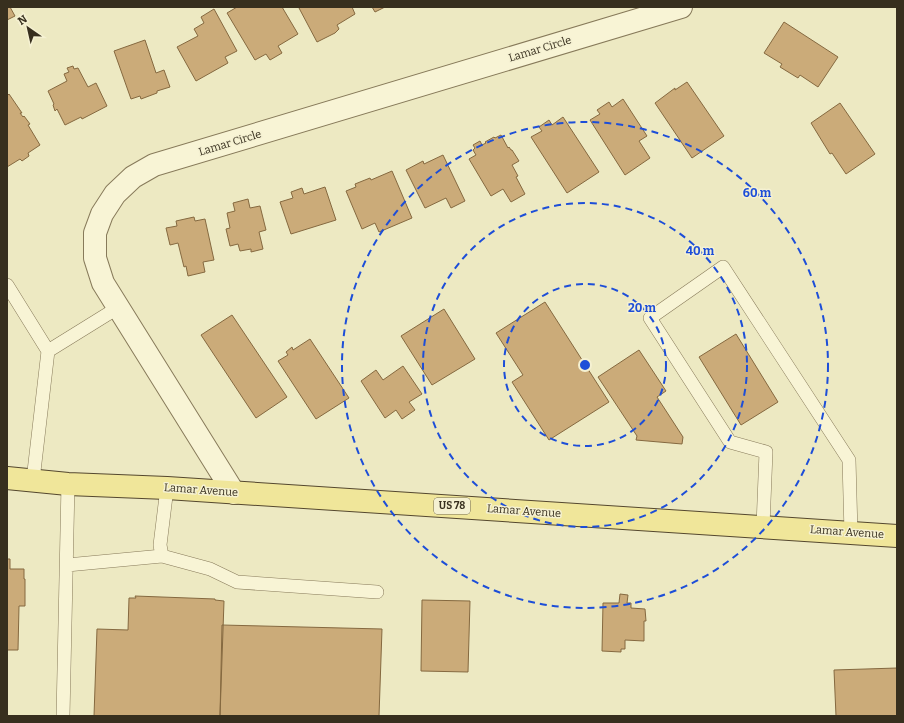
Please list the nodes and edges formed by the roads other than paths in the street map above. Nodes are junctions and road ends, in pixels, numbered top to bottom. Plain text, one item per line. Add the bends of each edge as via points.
1 (681, 7) edge
2 (7, 285) edge
3 (119, 307) junction
4 (48, 350) junction
5 (7, 478) edge
6 (32, 480) junction
7 (68, 484) junction
8 (167, 488) junction
9 (234, 493) junction
10 (763, 526) junction
11 (851, 533) junction
12 (897, 536) edge
13 (162, 556) junction
14 (67, 565) junction
15 (377, 592) dead end
16 (63, 716) edge

1 - 3 street, Lamar Circle via 154,165 133,177 115,194 102,214 95,233 95,258 103,283
2 - 4 lane
3 - 4 lane
3 - 9 street, Lamar Circle
4 - 6 lane
5 - 6 main road, Lamar Avenue / US 78
6 - 7 main road, Lamar Avenue / US 78
7 - 8 main road, Lamar Avenue / US 78
7 - 14 lane
8 - 9 main road, Lamar Avenue / US 78
8 - 13 lane via 160,545
9 - 10 main road, Lamar Avenue / US 78
10 - 11 main road, Lamar Avenue / US 78
10 - 11 lane via 766,452 730,442 650,318 723,267 849,460
11 - 12 main road, Lamar Avenue / US 78
13 - 14 lane
13 - 15 lane via 210,568 237,582
14 - 16 lane

